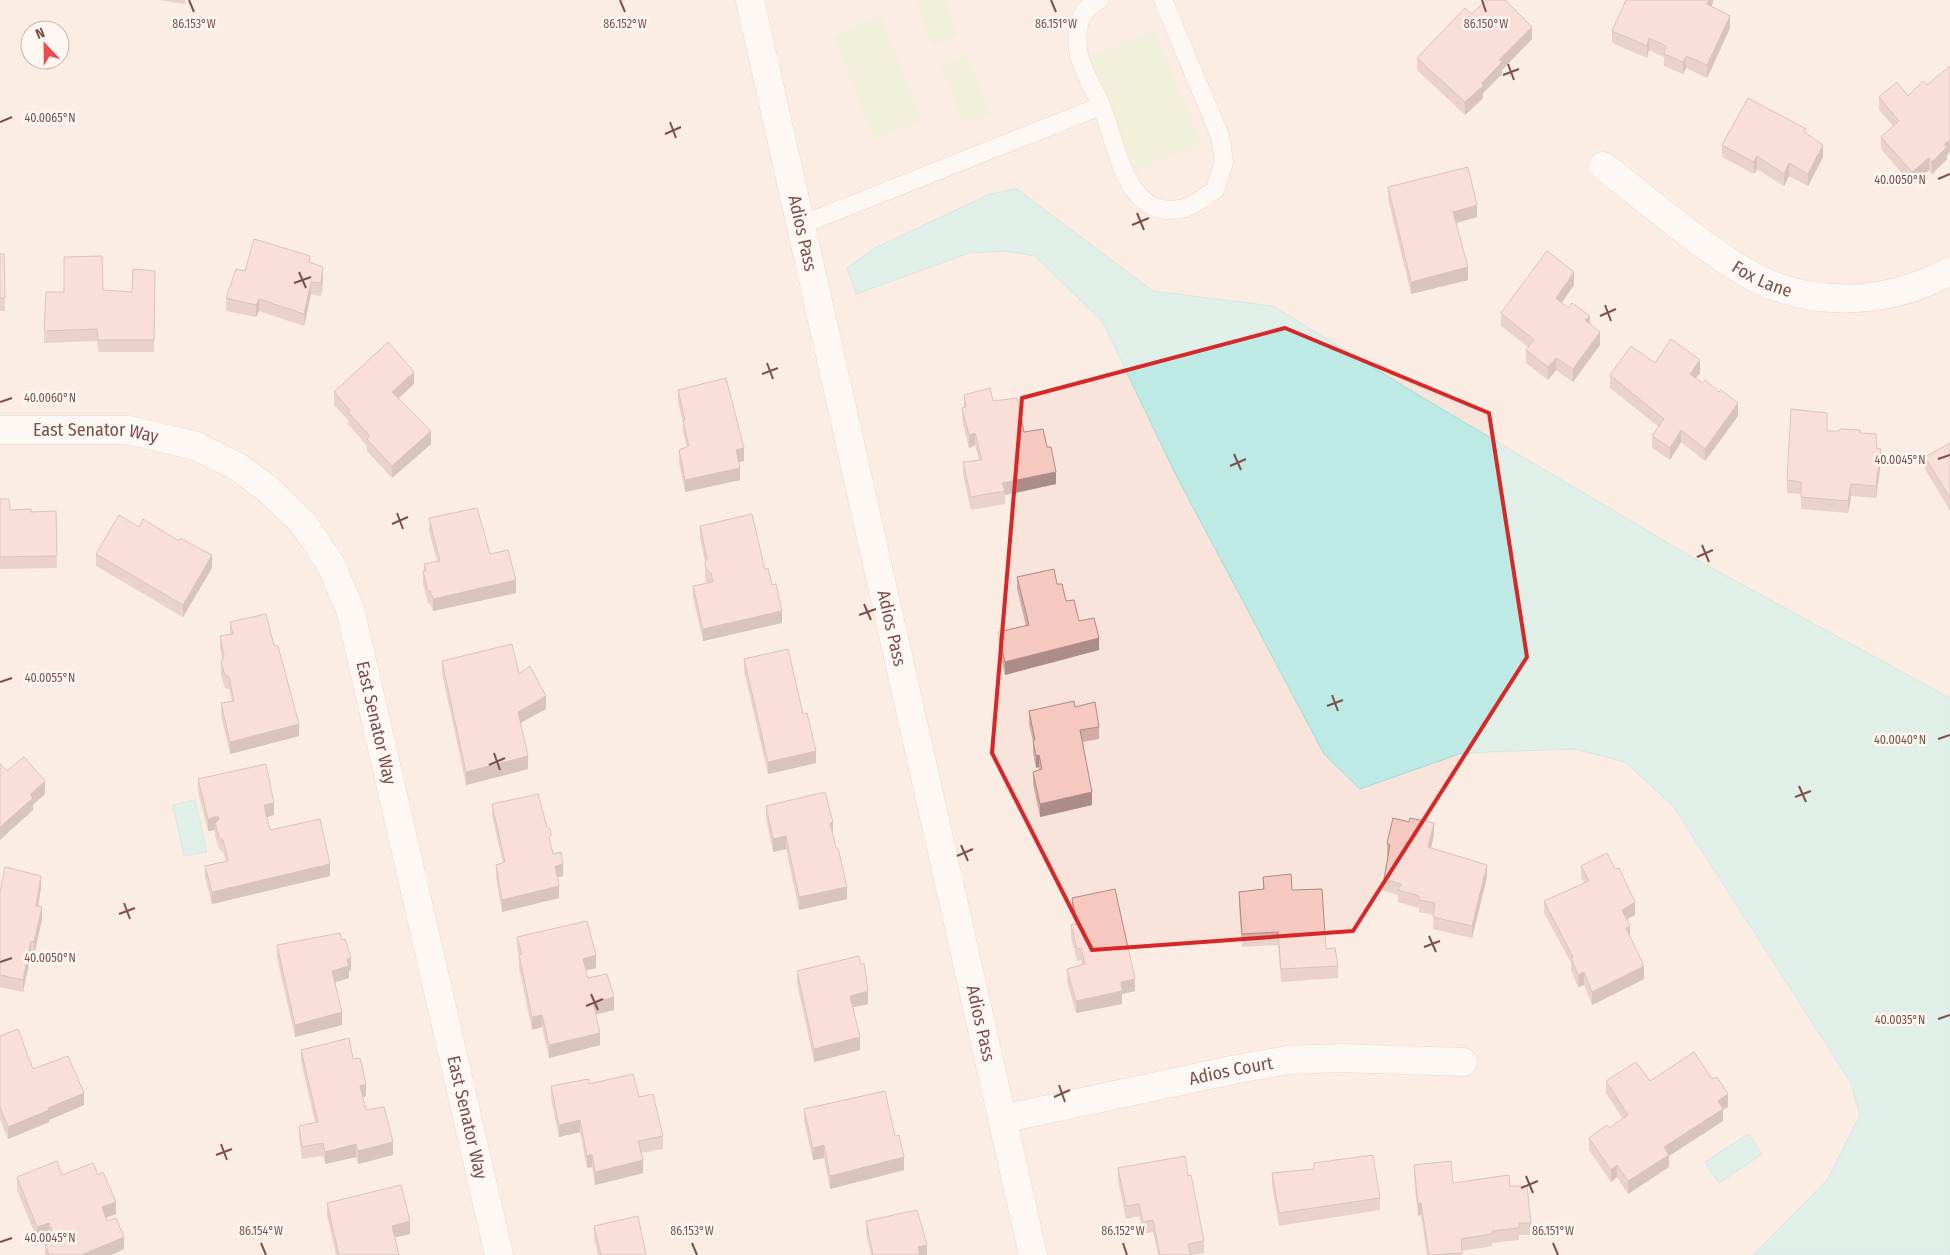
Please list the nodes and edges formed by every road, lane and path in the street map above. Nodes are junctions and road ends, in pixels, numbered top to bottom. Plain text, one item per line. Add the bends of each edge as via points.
1 (750, 0) edge
2 (1099, 0) edge
3 (1163, 0) edge
4 (1101, 106) junction
5 (1603, 166) dead end
6 (801, 225) junction
7 (1950, 271) edge
8 (0, 430) edge
9 (1463, 1062) dead end
10 (1002, 1119) junction
11 (499, 1255) edge
12 (1033, 1255) edge

1 - 6 street, Adios Pass
2 - 4 lane via 1086,7 1078,28 1078,56
3 - 4 lane via 1220,136 1224,162 1215,190 1186,208 1164,210 1145,202 1125,176
4 - 6 lane
5 - 7 street, Fox Lane via 1744,272 1792,292 1842,299 1877,297 1930,282
6 - 10 street, Adios Pass
8 - 11 street, East Senator Way via 128,430 196,446 238,467 269,490 304,524 331,565 350,609
9 - 10 street, Adios Court via 1340,1058 1288,1060
10 - 12 street, Adios Pass

